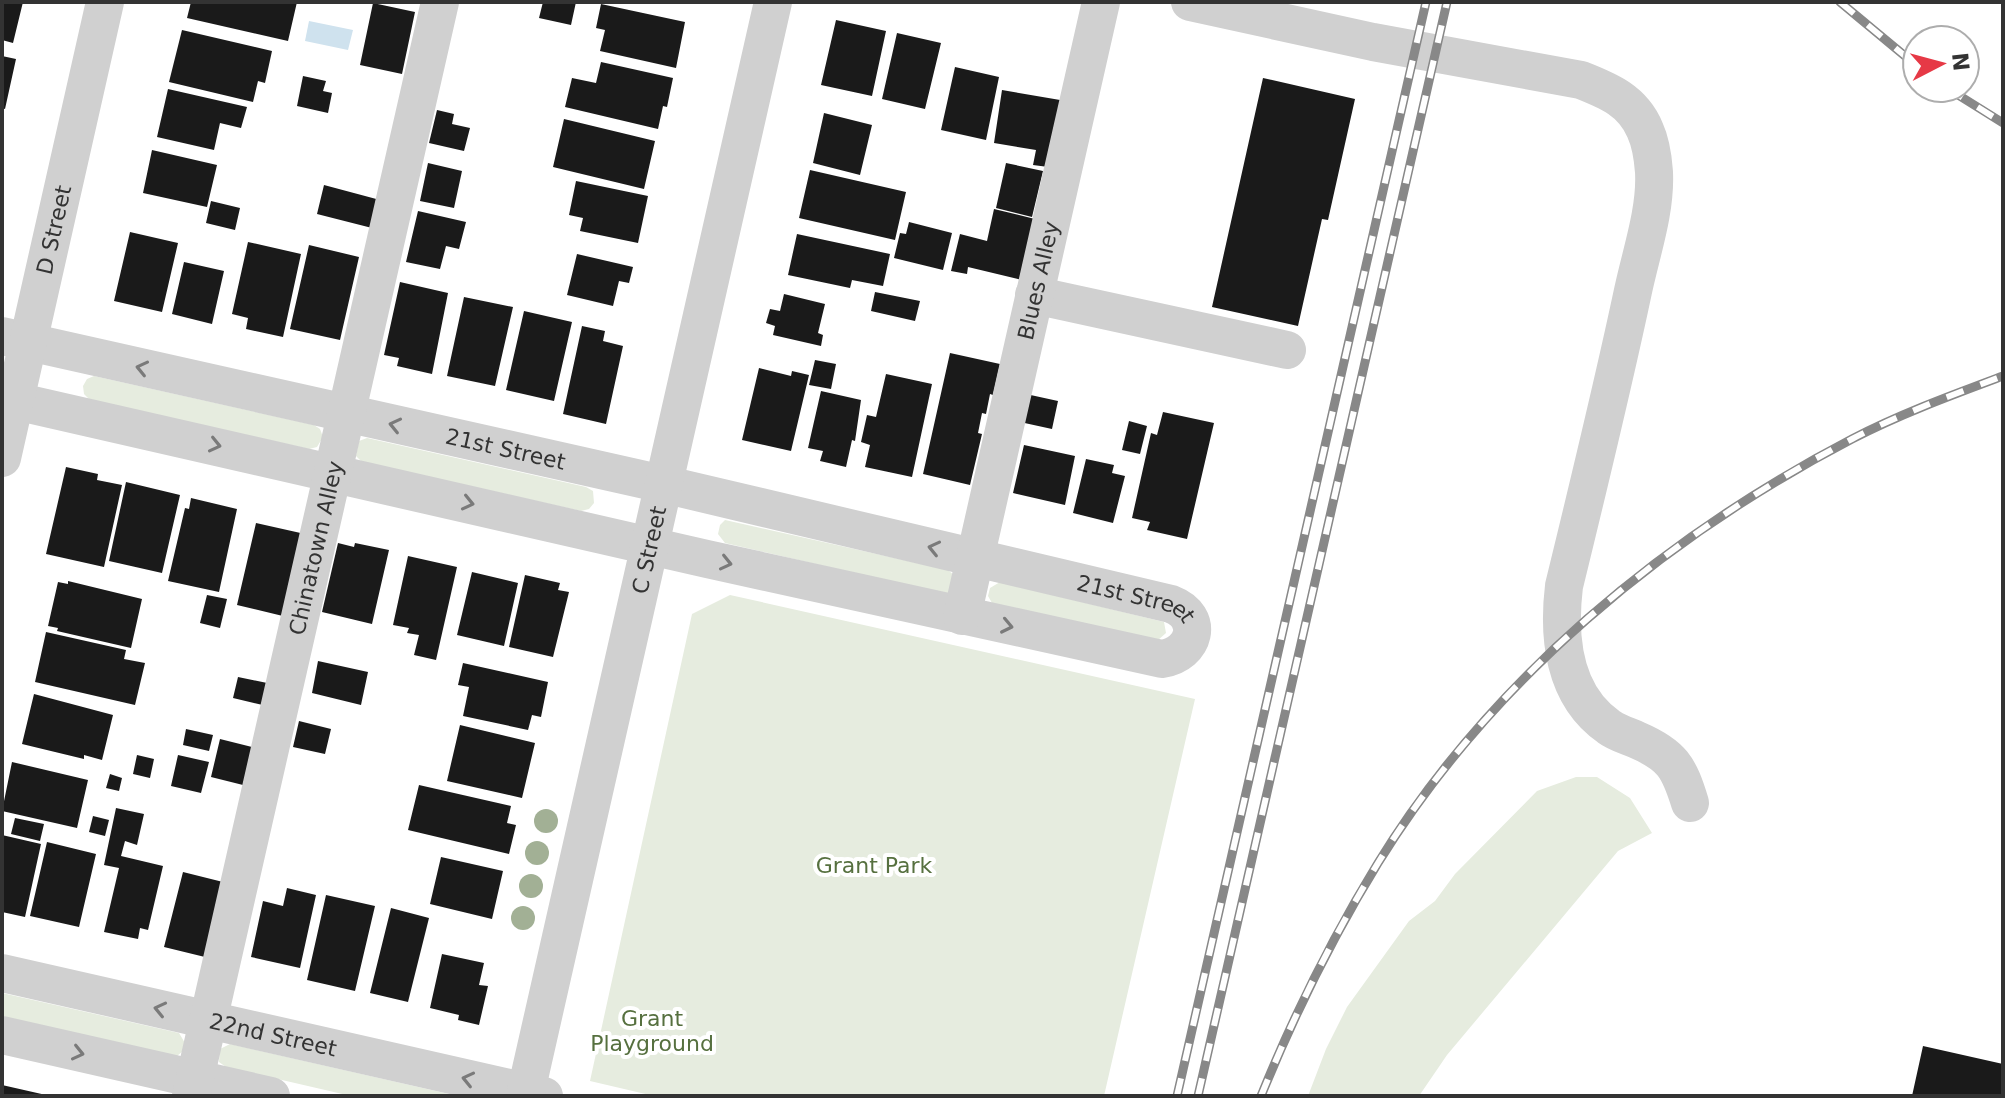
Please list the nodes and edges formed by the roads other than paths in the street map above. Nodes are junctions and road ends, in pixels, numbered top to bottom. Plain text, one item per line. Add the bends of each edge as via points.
1 (105, 2) edge
2 (440, 2) edge
3 (773, 2) edge
4 (1101, 2) edge
5 (1190, 2) edge
6 (1034, 295) junction
7 (15, 339) edge
8 (1287, 350) dead end
9 (8, 399) edge
10 (348, 414) junction
11 (2, 458) edge
12 (334, 472) junction
13 (663, 484) junction
14 (650, 545) junction
15 (977, 558) junction
16 (962, 616) junction
17 (1690, 803) dead end
18 (2, 973) edge
19 (208, 1020) junction
20 (2, 1035) edge
21 (193, 1088) edge
22 (532, 1095) edge
23 (271, 1096) edge

1 - 7 street, D Street
2 - 10 street, Chinatown Alley
3 - 13 street, C Street
4 - 6 street, Blues Alley
5 - 17 street via 1581,80 1608,90 1636,114 1646,131 1654,173 1651,207 1564,586 1561,643 1578,690 1594,713 1610,728 1661,750 1682,777
6 - 8 street
6 - 15 street, Blues Alley
7 - 9 street, D Street
10 -> 7 street, 21st Street
9 - 11 street, D Street
9 -> 12 street, 21st Street
10 - 12 street, Chinatown Alley
13 -> 10 street, 21st Street
12 -> 14 street, 21st Street
12 - 19 street, Chinatown Alley
13 - 14 street, C Street
15 -> 13 street, 21st Street
14 -> 16 street, 21st Street
14 - 22 street, C Street
15 - 16 street, Blues Alley
16 -> 15 street, 21st Street via 1162,659 1181,653 1191,637 1189,618 1176,605
19 -> 18 street, 22nd Street
19 - 21 street, Chinatown Alley
22 -> 19 street, 22nd Street
20 -> 21 street
21 - 23 street

